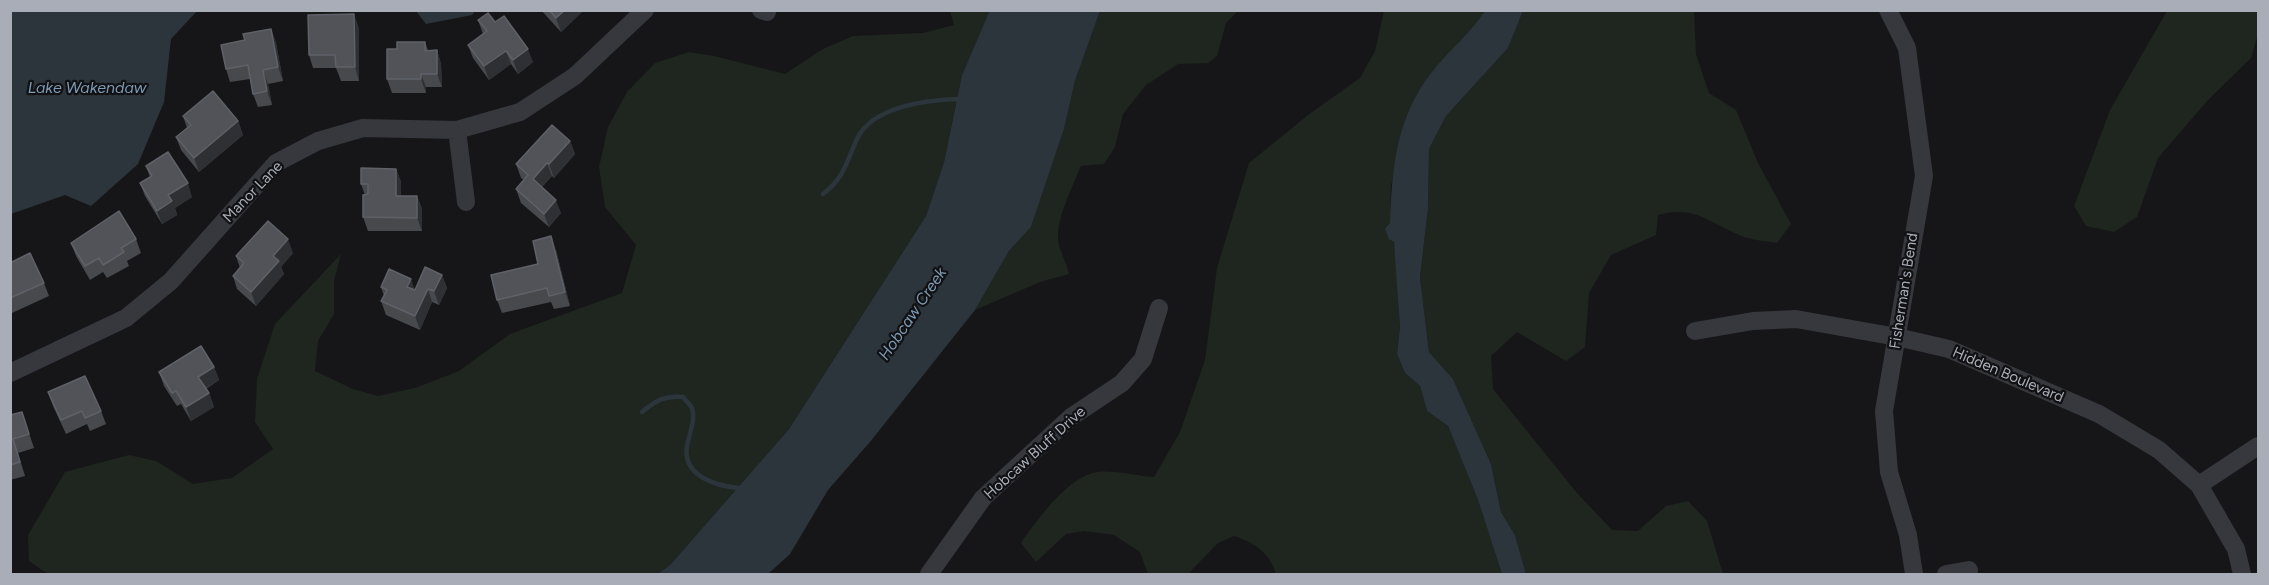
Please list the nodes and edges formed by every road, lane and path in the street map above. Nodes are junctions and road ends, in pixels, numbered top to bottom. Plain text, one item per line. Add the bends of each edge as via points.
1 (645, 10) edge
2 (1888, 10) edge
3 (457, 130) junction
4 (466, 202) dead end
5 (1159, 308) dead end
6 (1695, 331) dead end
7 (1897, 337) junction
8 (10, 373) edge
9 (2259, 446) edge
10 (2199, 485) junction
11 (1969, 570) dead end
12 (928, 574) edge
13 (1914, 574) edge
14 (1946, 574) edge
15 (2242, 574) edge

1 - 3 street, Manor Lane via 575,76 520,112
2 - 7 street, Fisherman's Bend via 1907,48 1923,176
3 - 4 street
3 - 8 street, Manor Lane via 363,128 318,141 276,163 171,282 126,318
5 - 12 street, Hobcaw Bluff Drive via 1143,359 1122,383 1071,417 983,498
6 - 7 street, Hidden Boulevard via 1753,321 1796,319
7 - 10 street, Hidden Boulevard via 1949,349 2099,414 2159,450
7 - 13 street, Fisherman's Bend via 1884,411 1889,472 1908,535
9 - 10 street
10 - 15 street, Hidden Boulevard via 2236,549
11 - 14 street

